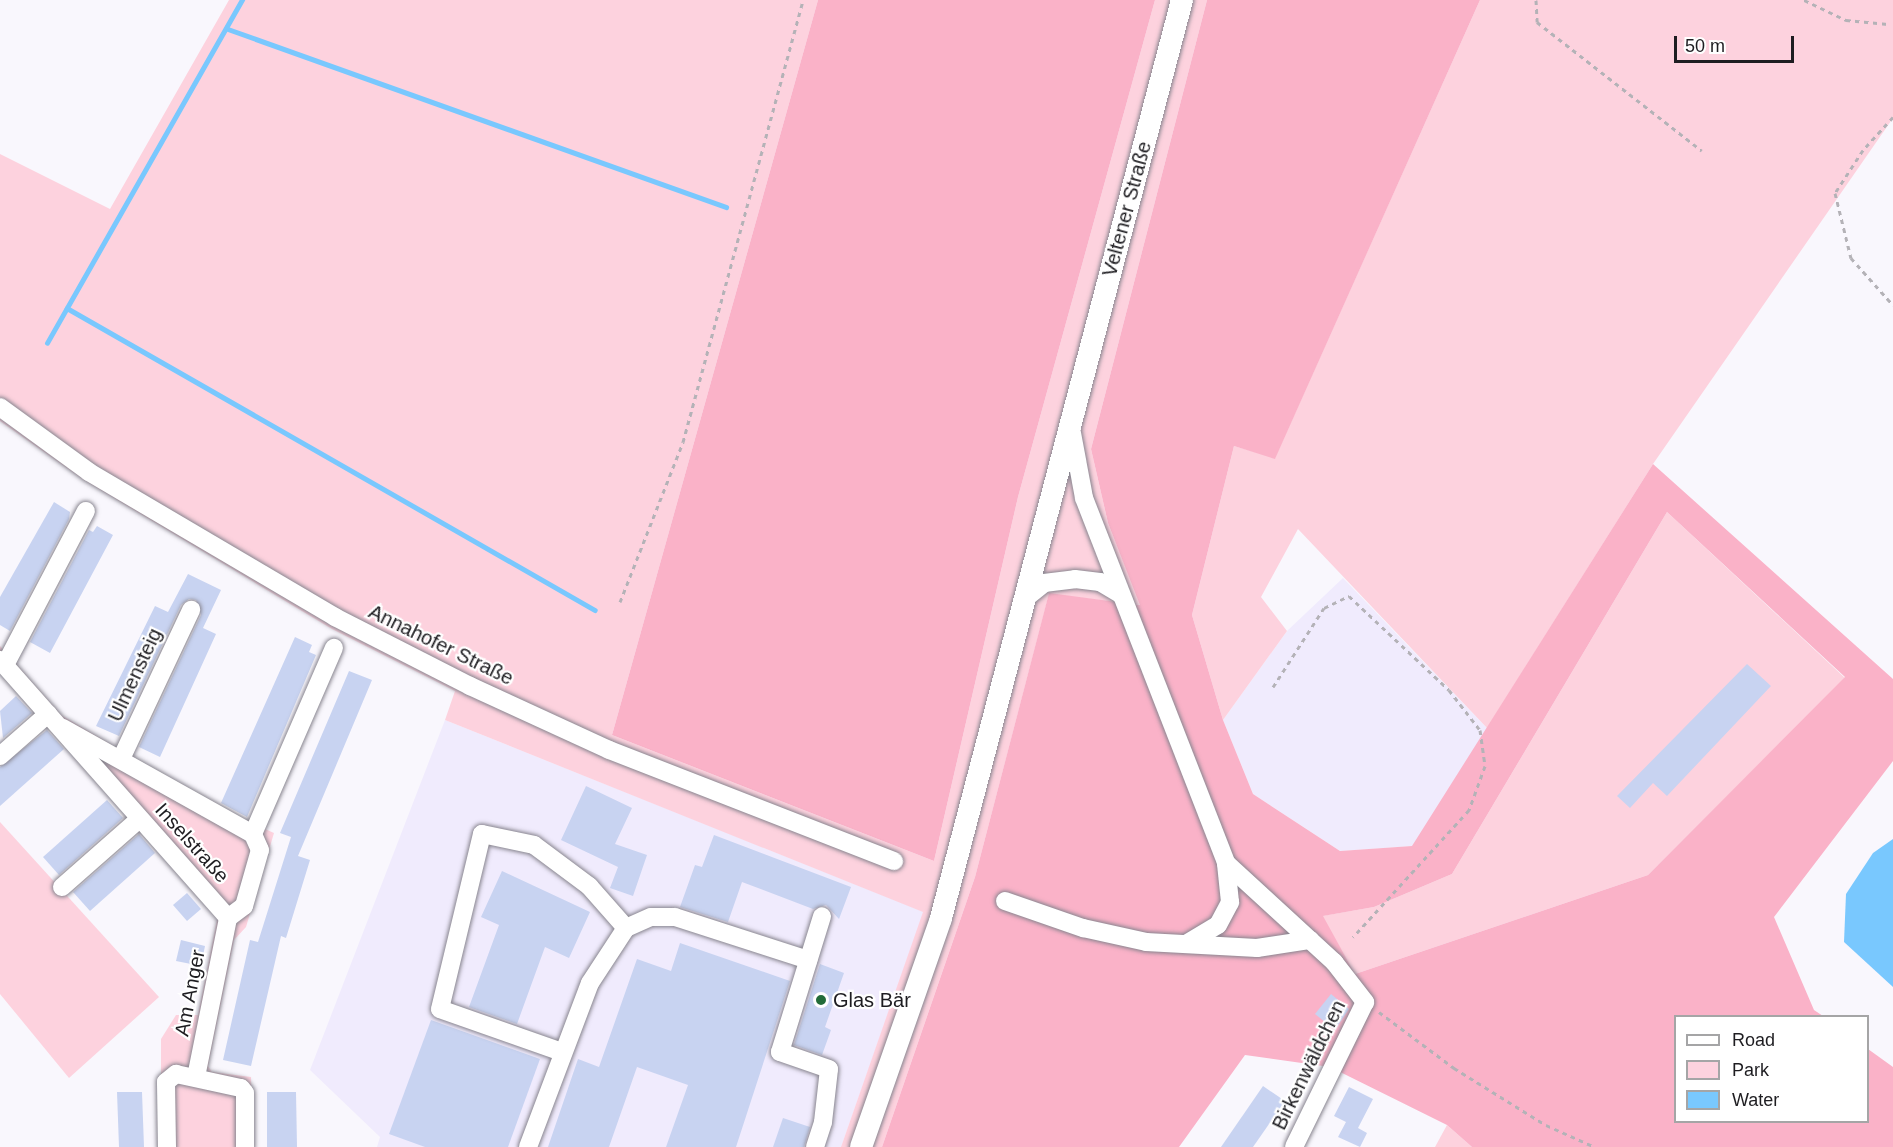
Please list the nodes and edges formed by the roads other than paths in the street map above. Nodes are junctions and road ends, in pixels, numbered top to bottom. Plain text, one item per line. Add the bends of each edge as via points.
1 (1182, 0) edge
2 (0, 407) edge
3 (1072, 418) junction
4 (86, 511) dead end
5 (1120, 594) junction
6 (1027, 597) junction
7 (191, 610) dead end
8 (334, 648) dead end
9 (2, 662) edge
10 (54, 720) junction
11 (0, 756) edge
12 (121, 759) junction
13 (140, 819) junction
14 (253, 834) junction
15 (894, 861) dead end
16 (1226, 862) junction
17 (62, 887) dead end
18 (1005, 901) dead end
19 (822, 916) dead end
20 (228, 918) junction
21 (626, 928) junction
22 (1310, 940) junction
23 (1185, 944) junction
24 (808, 960) junction
25 (562, 1052) junction
26 (196, 1077) junction
27 (166, 1147) edge
28 (245, 1147) edge
29 (528, 1147) edge
30 (815, 1147) edge
31 (861, 1147) edge
32 (1294, 1147) edge

1 - 3 main road, Veltener Straße
2 - 15 street, Annahofer Straße via 89,472 335,617 460,681 609,750
3 - 5 street via 1074,454 1084,498
3 - 6 main road, Veltener Straße
4 - 9 street
5 - 6 street via 1100,582 1075,579 1044,583
5 - 16 street
6 - 31 main road, Veltener Straße via 941,918
7 - 12 street, Ulmensteig
8 - 14 street
9 - 10 street, Inselstraße
10 - 11 street
10 - 12 street, Inselstraße
10 - 13 street, Inselstraße
12 - 14 street, Inselstraße
13 - 17 street
13 - 20 street, Inselstraße
14 - 20 street, Inselstraße via 260,850 244,906
16 - 22 street
16 - 23 street via 1230,902 1218,925
18 - 23 street via 1083,928 1146,942
19 - 24 street
20 - 26 street, Am Anger
21 - 24 street via 651,917 675,916
21 - 25 street via 590,983
21 - 25 street via 589,886 534,845 482,834 440,1009
22 - 23 street via 1257,948
22 - 32 street, Birkenwäldchen via 1334,962 1365,1002
24 - 30 street via 780,1052 829,1069 823,1122
25 - 29 street
26 - 27 street via 176,1074 166,1083
26 - 28 street via 241,1088 245,1093

